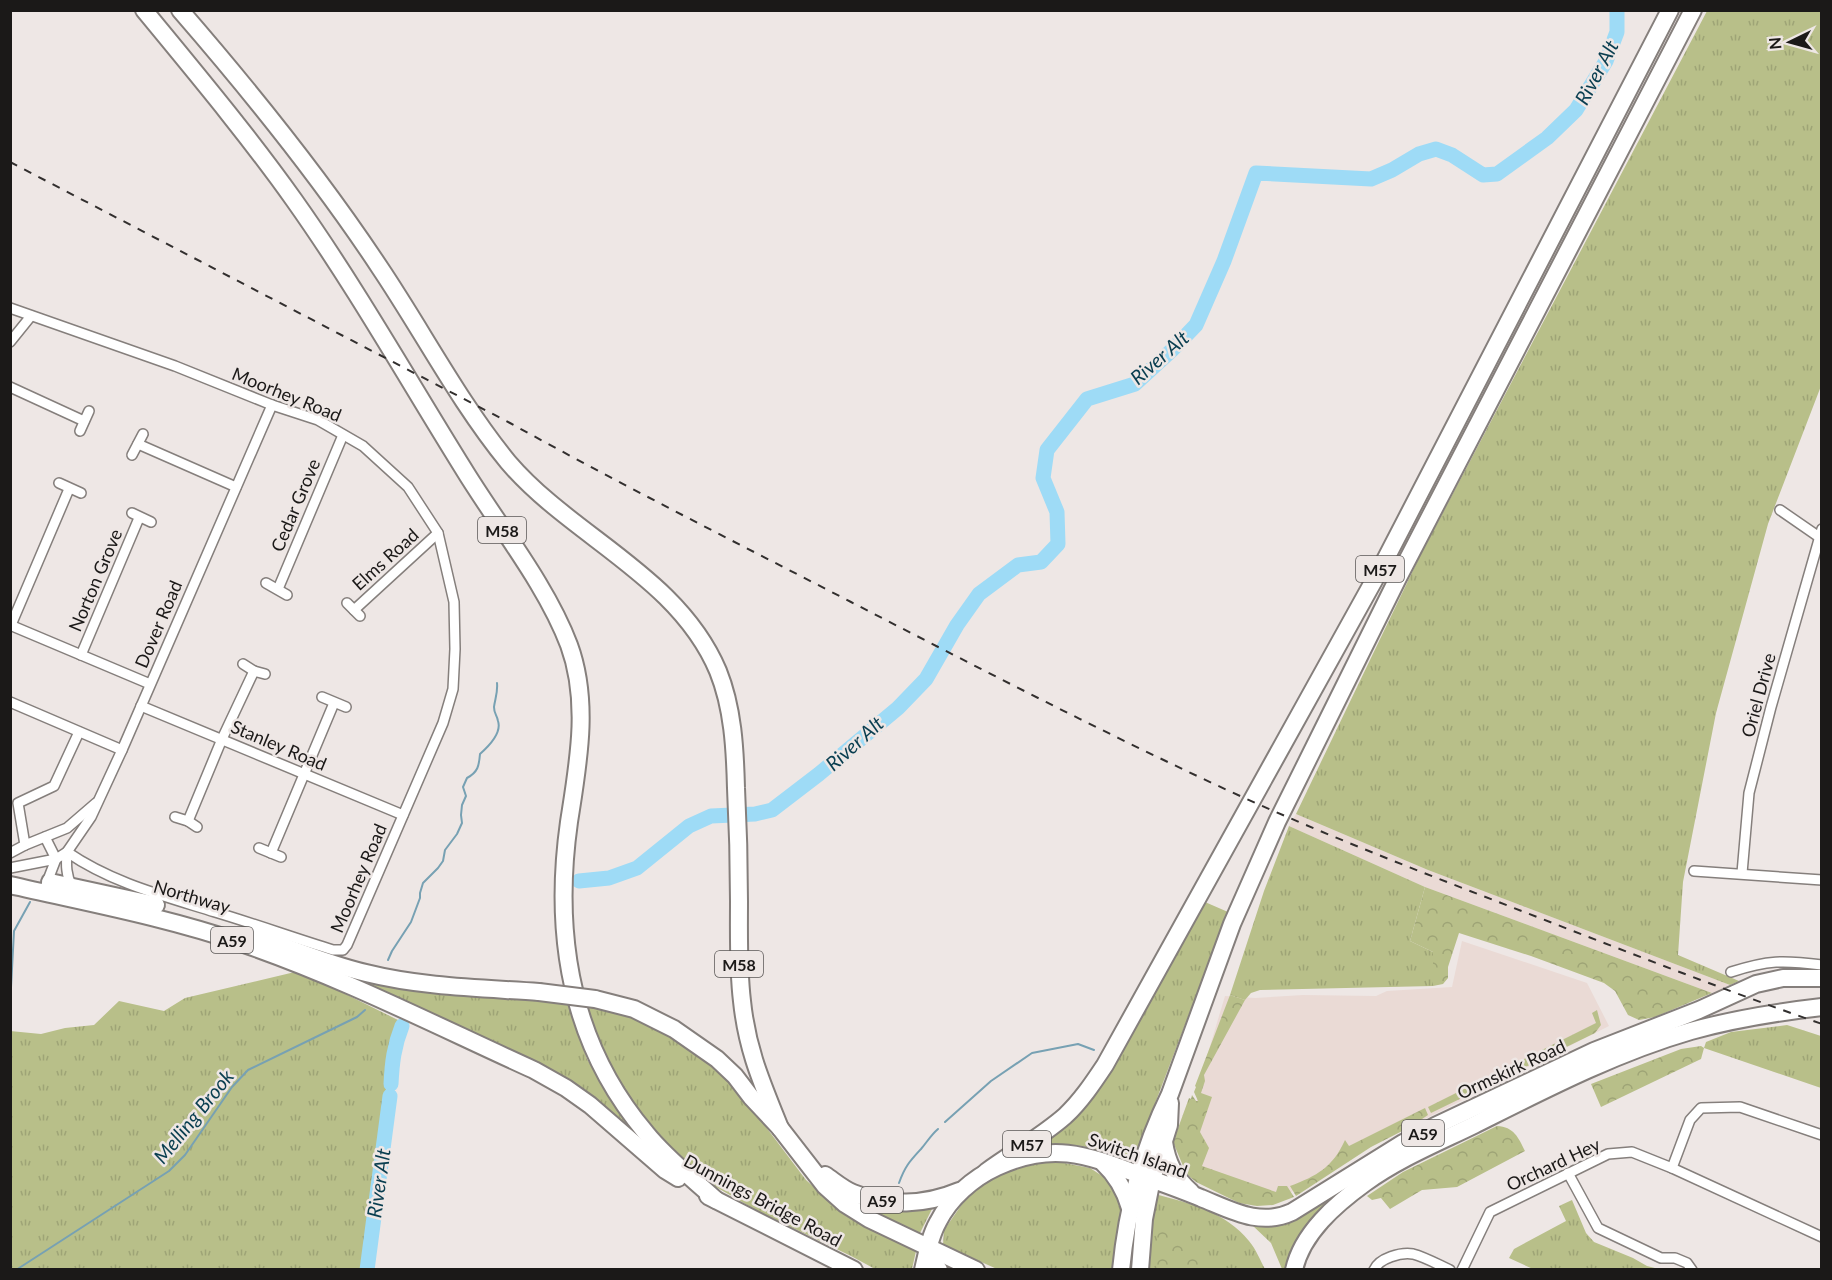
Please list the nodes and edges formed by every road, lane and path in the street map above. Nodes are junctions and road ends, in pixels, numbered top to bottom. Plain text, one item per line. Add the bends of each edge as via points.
1 (144, 10) edge
2 (180, 10) edge
3 (1670, 10) edge
4 (1693, 10) edge
5 (10, 308) edge
6 (31, 316) junction
7 (10, 342) edge
8 (10, 387) edge
9 (272, 405) junction
10 (89, 411) dead end
11 (84, 422) junction
12 (80, 431) dead end
13 (143, 434) dead end
14 (343, 435) junction
15 (138, 444) junction
16 (132, 454) dead end
17 (59, 483) dead end
18 (236, 488) junction
19 (69, 489) junction
20 (81, 493) dead end
21 (1780, 510) dead end
22 (150, 522) dead end
23 (438, 533) junction
24 (1820, 535) edge
25 (266, 583) dead end
26 (278, 589) junction
27 (287, 595) dead end
28 (354, 610) dead end
29 (11, 625) edge
30 (81, 655) junction
31 (243, 664) dead end
32 (254, 671) junction
33 (265, 674) dead end
34 (150, 684) junction
35 (322, 697) dead end
36 (10, 702) edge
37 (334, 703) junction
38 (141, 706) junction
39 (346, 707) dead end
40 (79, 732) junction
41 (222, 739) junction
42 (122, 750) junction
43 (304, 774) junction
44 (98, 802) junction
45 (403, 816) junction
46 (175, 818) dead end
47 (188, 821) junction
48 (197, 827) dead end
49 (67, 828) junction
50 (45, 837) junction
51 (76, 838) junction
52 (25, 845) junction
53 (259, 848) dead end
54 (67, 852) junction
55 (10, 853) edge
56 (271, 853) junction
57 (281, 857) dead end
58 (56, 859) junction
59 (10, 868) edge
60 (1694, 871) dead end
61 (1742, 873) junction
62 (1821, 880) edge
63 (13, 884) edge
64 (46, 887) junction
65 (72, 887) junction
66 (343, 950) joint
67 (1821, 965) edge
68 (1731, 972) dead end
69 (1821, 978) edge
70 (430, 984) joint
71 (1821, 1007) edge
72 (411, 1013) joint
73 (1170, 1094) junction
74 (780, 1128) junction
75 (1821, 1135) edge
76 (1164, 1138) junction
77 (1101, 1161) junction
78 (807, 1162) junction
79 (1672, 1168) junction
80 (986, 1172) junction
81 (1568, 1173) junction
82 (1145, 1177) junction
83 (964, 1188) junction
84 (1196, 1196) junction
85 (716, 1200) junction
86 (1130, 1208) junction
87 (1230, 1210) joint
88 (1821, 1237) edge
89 (929, 1247) junction
90 (943, 1266) edge
91 (854, 1269) edge
92 (923, 1269) edge
93 (976, 1269) edge
94 (1121, 1269) edge
95 (1140, 1269) edge
96 (1294, 1269) edge
97 (1374, 1269) edge
98 (1450, 1269) edge
99 (1462, 1269) edge
100 (1692, 1269) edge

1 - 85 highway, M58 via 262,157 315,231 557,617 572,653 580,697 579,753 563,878 564,930 572,987 595,1052 627,1108 657,1146
2 - 74 highway, M58 via 263,107 337,205 481,426 511,464 567,518 657,588 694,627 718,672 727,699 735,753 739,965 744,1021 755,1067
3 - 80 highway, M57 via 1382,566 1105,1065 1066,1115
4 - 73 highway, M57 via 1398,578 1277,822 1232,924
5 - 6 street, Moorhey Road
6 - 7 street
6 - 9 street, Moorhey Road via 176,366
8 - 11 street
9 - 14 street, Moorhey Road via 318,420
9 - 18 street, Dover Road
10 - 11 street
11 - 12 street
13 - 15 street
14 - 23 street, Moorhey Road via 363,446 408,487
14 - 26 street, Cedar Grove
15 - 16 street
15 - 18 street
17 - 19 street
18 - 34 street, Dover Road
19 - 20 street
19 - 29 street
21 - 24 street
22 - 30 street, Norton Grove via 135,515
23 - 28 street, Elms Road
23 - 45 street, Moorhey Road via 453,602 453,689 443,723
24 - 61 street, Oriel Drive via 1749,793
25 - 26 street
26 - 27 street
29 - 30 street
30 - 34 street
31 - 32 street
32 - 33 street
32 - 41 street
34 - 38 street, Dover Road
35 - 37 street
36 - 40 street
37 - 39 street
37 - 43 street
38 - 41 street, Stanley Road
38 - 42 street, Dover Road
40 - 42 street
40 - 52 street via 54,786 18,803
41 - 43 street, Stanley Road
41 - 47 street
42 - 44 street, Dover Road
43 - 45 street, Stanley Road
43 - 56 street
44 - 49 street
44 - 51 street, Dover Road
45 - 66 street, Moorhey Road
46 - 47 street
47 - 48 street
49 - 50 street
49 - 51 street
50 - 52 street
50 - 58 street
51 - 54 street, Dover Road
52 - 55 street
53 - 56 street
54 - 58 street, Dover Road
54 - 65 street via 66,869
54 - 66 street, Northway via 85,864 161,896 333,951
56 - 57 street
58 - 59 street, Dover Road
58 - 64 street
60 - 61 street
61 - 62 street
63 - 64 highway, Northway / A59
64 - 65 highway, Northway / A59
64 - 72 highway, Northway / A59 via 241,943
65 - 70 highway, Northway / A59 via 185,913 367,974
67 - 68 street via 1774,961
69 - 87 highway, Ormskirk Road / A59 via 1783,978 1756,984 1594,1051 1427,1131 1285,1215 1258,1218
70 - 74 highway, Dunnings Bridge Road / A59, bridge via 539,992 634,1008 674,1029 717,1059
71 - 96 highway, Ormskirk Road / A59 via 1723,1023 1643,1048 1559,1083 1409,1156 1366,1182 1328,1215 1301,1248
72 - 85 highway, Dunnings Bridge Road / A59 via 566,1088 665,1170
73 - 76 highway, M57 via 1169,1125
73 - 82 highway, M57 via 1158,1120
74 - 78 highway, Dunnings Bridge Road / A59
75 - 79 street via 1740,1107 1701,1108 1690,1120
76 - 82 highway, M57
76 - 84 highway, M57 via 1175,1176
77 - 80 highway, Switch Island / A59 via 1070,1154 1039,1154
77 - 82 highway, Switch Island / A59
77 - 86 highway via 1118,1180
78 - 83 highway, A59 via 852,1192 874,1199 913,1202 945,1197
78 - 89 highway, Dunnings Bridge Road via 845,1204
79 - 81 street, Orchard Hey via 1632,1152 1608,1154
79 - 88 street, Orchard Hey
80 - 83 highway, Switch Island / A59
81 - 99 street, Orchard Hey via 1490,1212
81 - 100 street via 1598,1228 1661,1258 1687,1263
82 - 84 highway, Switch Island / A59
82 - 86 highway
82 - 95 highway
83 - 89 highway, Switch Island via 938,1222
84 - 87 highway, Switch Island / A59
85 - 91 highway, Dunnings Bridge Road / A59
86 - 94 highway
89 - 90 highway
89 - 92 highway, Switch Island
90 - 93 highway
97 - 98 street via 1391,1256 1412,1254

